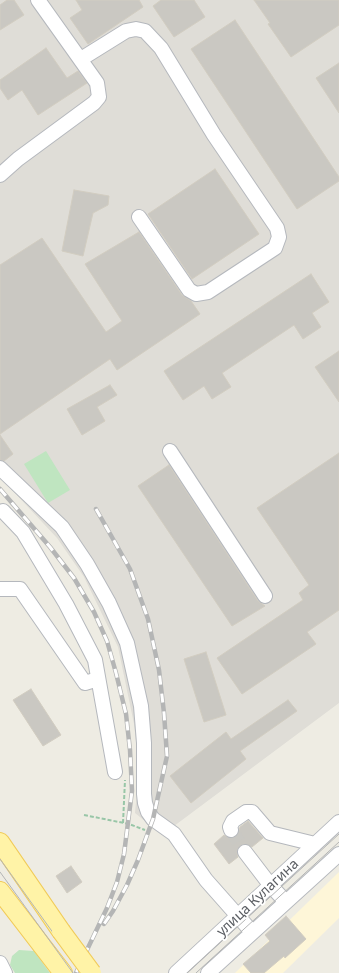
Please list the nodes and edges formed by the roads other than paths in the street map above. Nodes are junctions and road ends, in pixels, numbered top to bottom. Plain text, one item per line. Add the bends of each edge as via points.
1 (44, 2) edge
2 (83, 62) junction
3 (0, 175) edge
4 (139, 217) dead end
5 (170, 451) dead end
6 (0, 468) edge
7 (3, 511) dead end
8 (0, 589) edge
9 (265, 596) dead end
10 (98, 679) junction
11 (115, 772) road end
12 (339, 822) edge
13 (231, 830) dead end
14 (0, 842) edge
15 (314, 844) junction
16 (245, 852) tunnel mouth
17 (339, 854) edge
18 (271, 886) junction
19 (0, 891) edge
20 (286, 902) junction
21 (238, 916) junction
22 (252, 932) junction
23 (0, 963) edge
24 (5, 973) edge
25 (63, 973) edge
26 (92, 973) edge
27 (176, 973) edge
28 (208, 973) edge

1 - 2 street
2 - 3 street via 97,83 99,97
2 - 4 street via 126,31 145,30 161,48 214,135 277,228 279,237 275,248 208,292 196,294 189,290
5 - 9 street
6 - 21 street via 62,528 88,564 127,643 140,706 144,743 145,803 148,812 153,819 174,834 206,880
7 - 10 street via 23,532 66,604 95,660
8 - 10 street via 20,588 84,683
10 - 11 street
12 - 15 street, улица Кулагина
13 - 15 street via 233,822 246,812 252,812 270,833
14 - 26 main road, bridge
15 - 18 street, улица Кулагина
16 - 18 street
17 - 20 street, улица Кулагина
18 - 20 street
18 - 21 street, улица Кулагина
19 - 25 main road
20 - 22 street, улица Кулагина
21 - 22 street
21 - 27 street, улица Кулагина
22 - 28 street, улица Кулагина
23 - 24 street

